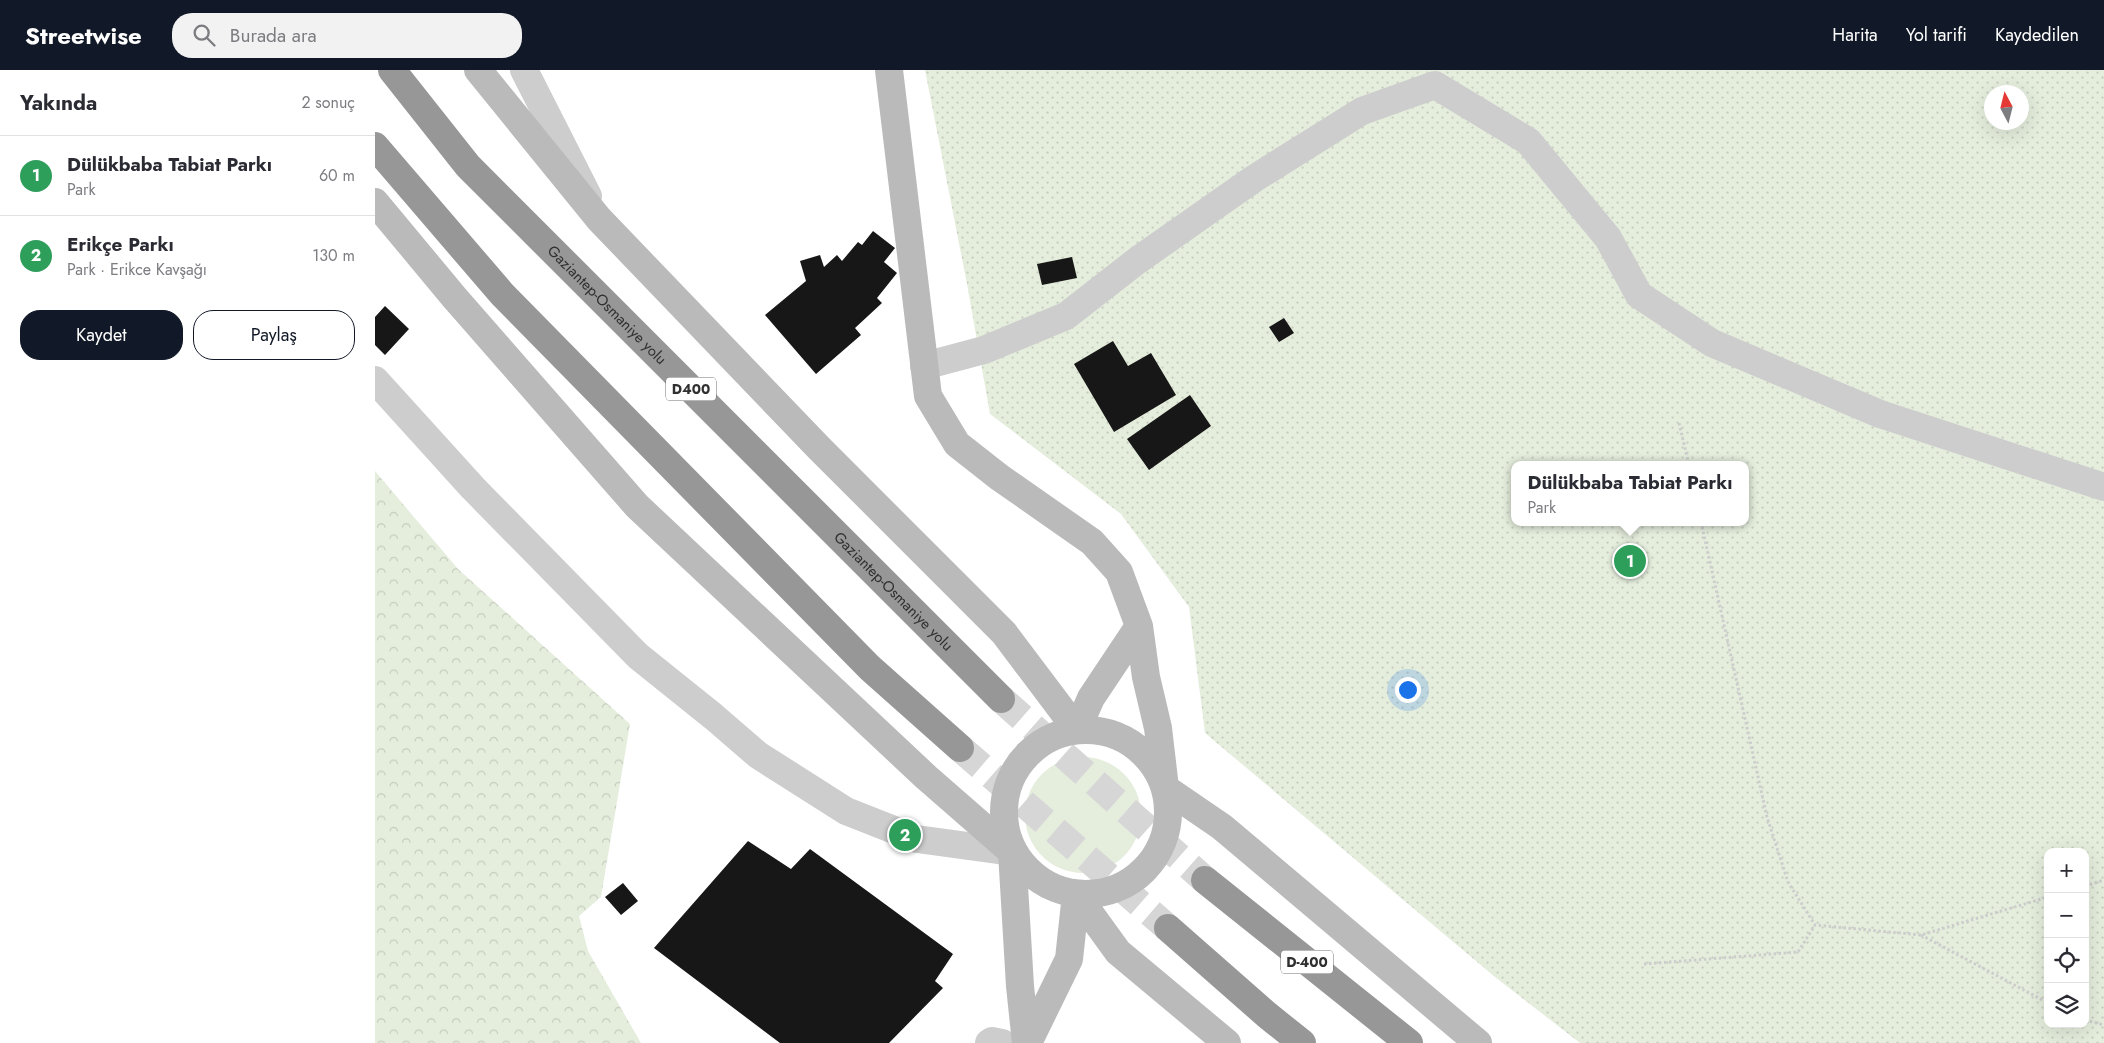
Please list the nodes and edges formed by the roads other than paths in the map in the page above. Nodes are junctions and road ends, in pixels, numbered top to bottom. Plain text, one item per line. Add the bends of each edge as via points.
1 (392, 70) edge
2 (477, 70) edge
3 (523, 70) edge
4 (889, 70) edge
5 (375, 146) edge
6 (375, 202) edge
7 (599, 219) junction
8 (924, 366) junction
9 (375, 380) edge
10 (2104, 487) edge
11 (1139, 626) junction
12 (1001, 700) tunnel mouth
13 (1077, 730) junction
14 (960, 748) tunnel mouth
15 (1165, 788) junction
16 (1013, 852) junction
17 (1205, 880) tunnel mouth
18 (1076, 894) junction
19 (1168, 928) tunnel mouth
20 (989, 1043) edge
21 (1002, 1043) edge
22 (1027, 1043) edge
23 (1227, 1043) edge
24 (1302, 1043) edge
25 (1409, 1043) edge
26 (1478, 1043) edge

1 - 12 highway, Gaziantep-Osmaniye yolu / D400 via 468,166
2 - 7 street
3 - 7 street
4 - 8 street
5 - 14 highway via 502,294 870,668
6 - 16 street via 637,506 926,777
7 - 13 street via 819,448 1004,632
8 - 10 street via 983,350 1066,316 1138,260 1255,178 1354,116 1435,85 1528,141 1608,238 1639,295 1712,343 1880,414
8 - 11 street via 928,396 957,444 1092,542 1119,572
9 - 16 street via 473,488 638,656 758,755 846,811 917,839
11 - 13 street via 1091,698
11 - 15 street via 1158,728
13 - 15 street via 1105,732 1131,743 1152,762
13 - 16 street via 1050,738 1027,754 1011,776 1003,801 1004,827
15 - 18 street via 1169,816 1163,844 1147,868 1127,884 1103,894
15 - 26 street via 1221,827
16 - 18 street via 1029,873 1051,887
16 - 22 street via 1020,986
17 - 25 highway, D-400
18 - 22 street via 1069,959
18 - 23 street via 1118,952
19 - 24 highway
20 - 21 street

